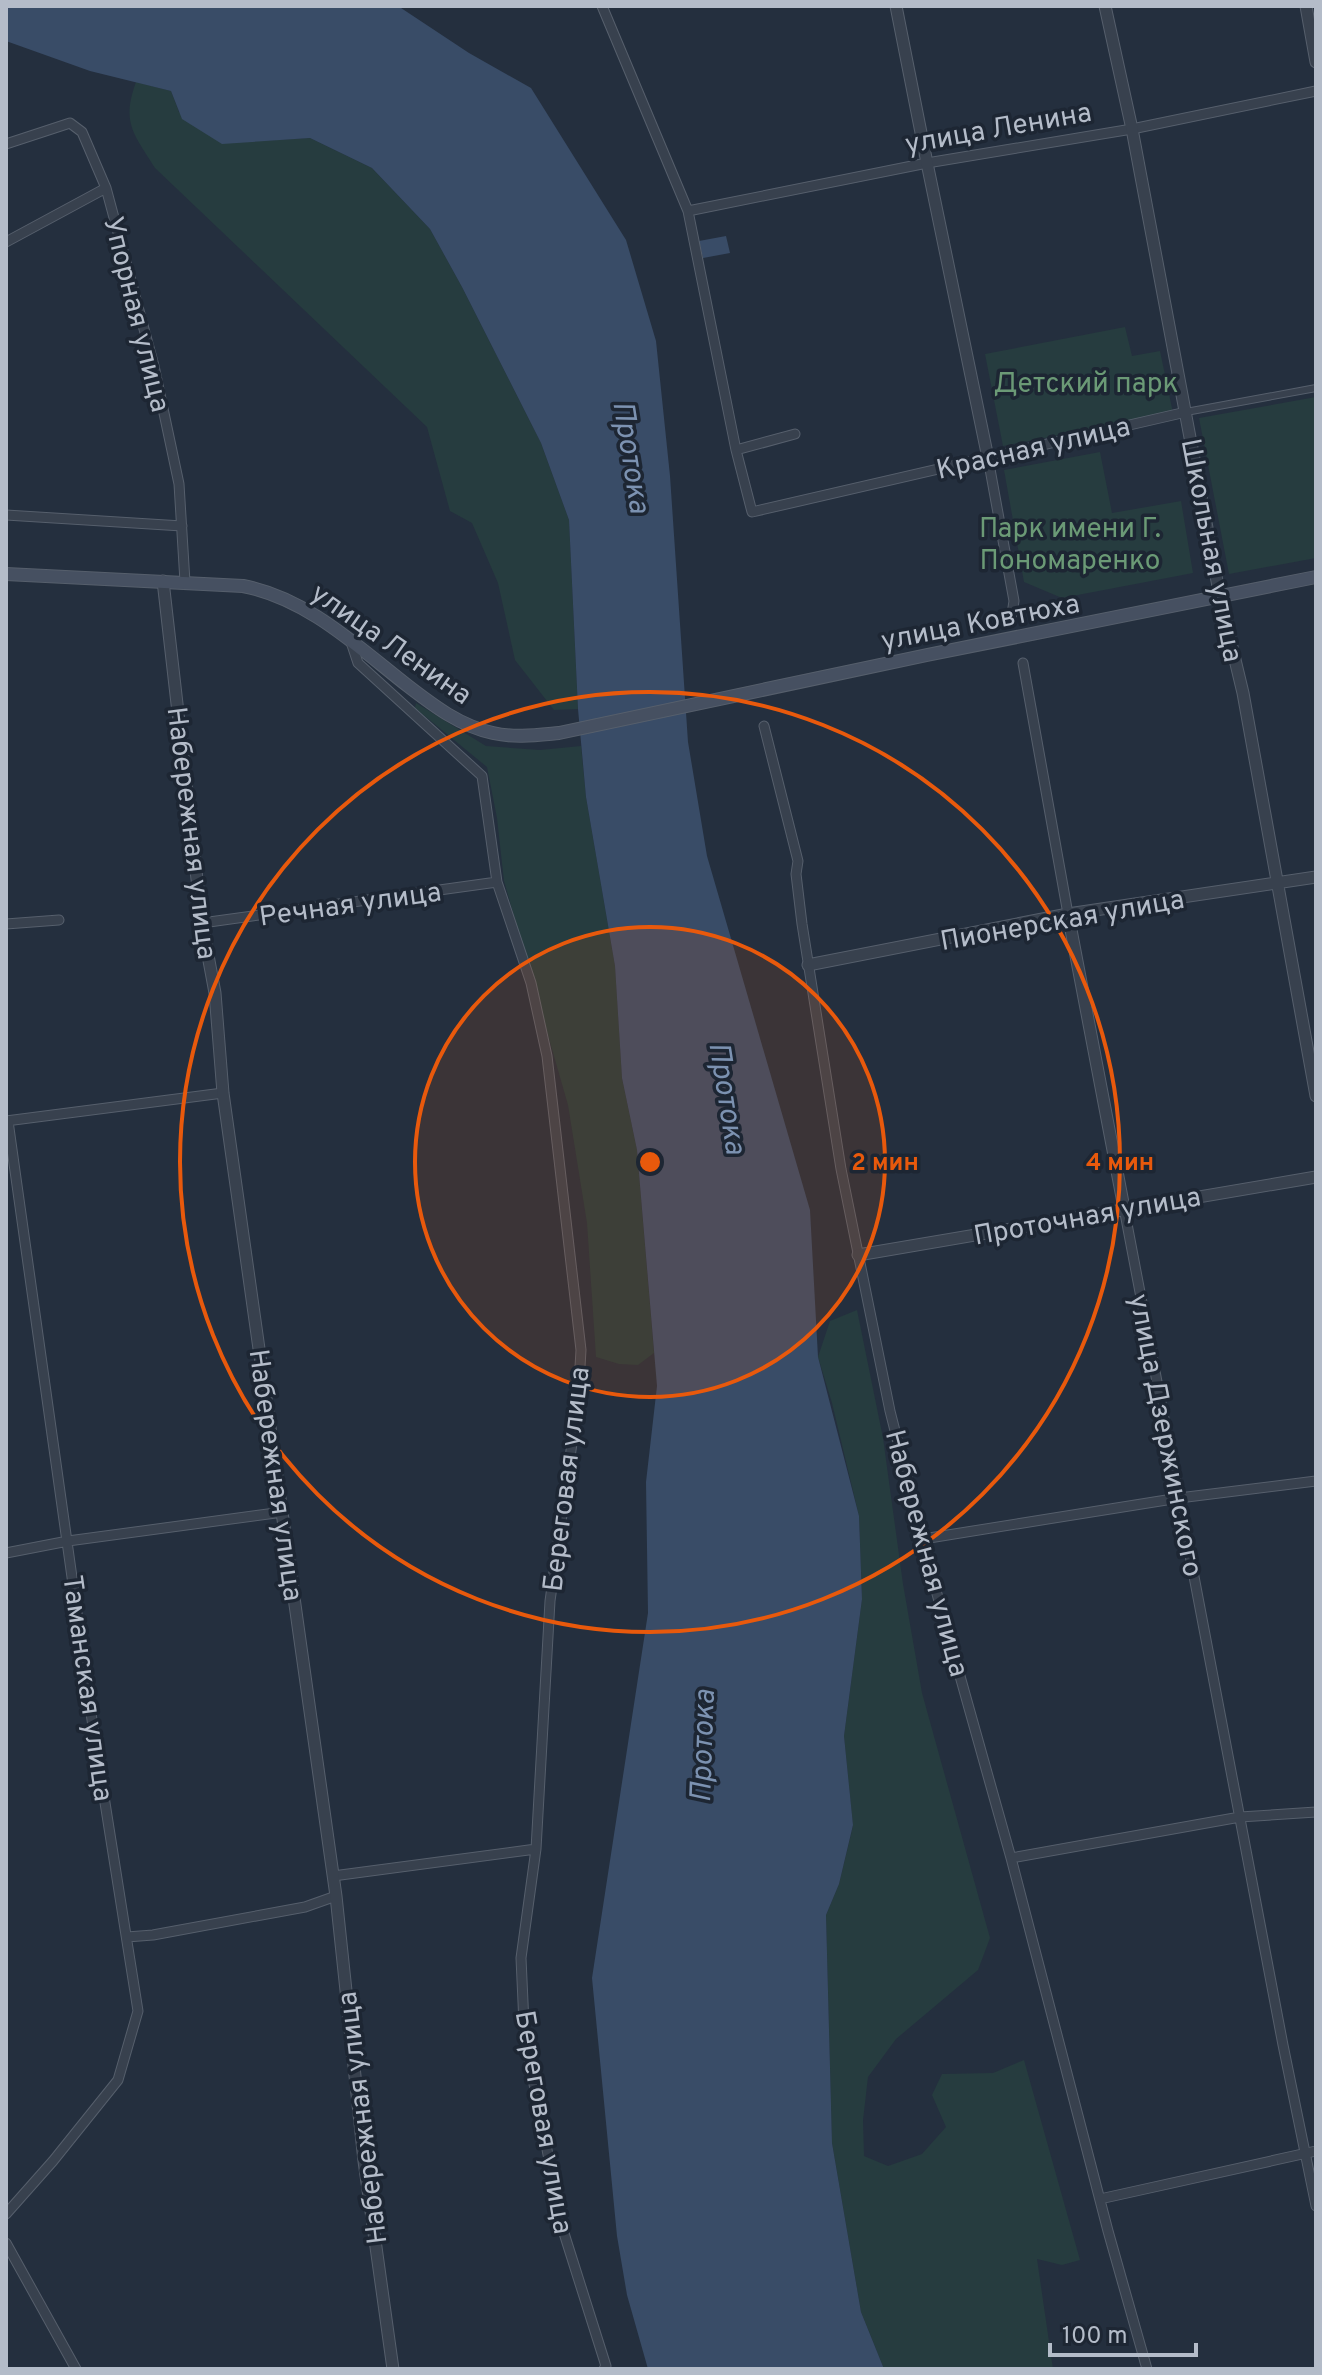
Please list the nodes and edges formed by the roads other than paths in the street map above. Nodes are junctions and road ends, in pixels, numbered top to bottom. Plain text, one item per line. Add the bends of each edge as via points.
1 (602, 6) edge
2 (896, 6) edge
3 (1105, 6) edge
4 (1306, 6) edge
5 (1316, 62) edge
6 (1316, 91) edge
7 (1132, 129) junction
8 (6, 144) edge
9 (927, 163) junction
10 (106, 188) junction
11 (688, 211) junction
12 (6, 242) edge
13 (1316, 388) edge
14 (1186, 412) junction
15 (795, 434) dead end
16 (736, 450) junction
17 (988, 458) junction
18 (6, 515) edge
19 (182, 526) junction
20 (6, 574) edge
21 (1316, 577) edge
22 (163, 581) junction
23 (185, 582) junction
24 (1220, 597) junction
25 (1011, 620) dead end
26 (351, 642) junction
27 (1023, 663) dead end
28 (764, 726) dead end
29 (559, 733) joint
30 (1316, 877) edge
31 (497, 882) junction
32 (1276, 884) junction
33 (1068, 914) junction
34 (59, 920) dead end
35 (202, 923) junction
36 (6, 924) edge
37 (808, 965) junction
38 (223, 1093) junction
39 (1316, 1096) edge
40 (7, 1121) edge
41 (1316, 1177) edge
42 (1124, 1208) junction
43 (858, 1255) junction
44 (1316, 1481) edge
45 (1179, 1498) junction
46 (283, 1512) junction
47 (923, 1539) junction
48 (68, 1541) junction
49 (6, 1553) edge
50 (1316, 1812) edge
51 (1240, 1817) junction
52 (536, 1849) junction
53 (1011, 1858) junction
54 (333, 1876) junction
55 (336, 1896) junction
56 (127, 1937) junction
57 (1311, 2153) edge
58 (1100, 2199) junction
59 (1316, 2206) edge
60 (6, 2214) edge
61 (6, 2243) edge
62 (76, 2369) edge
63 (393, 2369) edge
64 (604, 2369) edge
65 (1147, 2369) edge

1 - 11 street
2 - 9 street
3 - 7 street, Школьная улица
4 - 5 street
6 - 7 street, улица Ленина
7 - 9 street, улица Ленина
7 - 14 street, Школьная улица
8 - 10 street, Упорная улица via 70,123 82,132
9 - 11 street, улица Ленина
9 - 17 street
10 - 12 street
10 - 19 street, Упорная улица via 154,366 179,484
11 - 16 street
13 - 14 street, Красная улица
14 - 17 street, Красная улица
14 - 24 street, Школьная улица
15 - 16 street
16 - 17 street, Красная улица via 752,512
17 - 25 street via 1014,601
18 - 19 street
19 - 23 street, Упорная улица
20 - 22 main road, улица Ленина
21 - 24 main road, улица Ковтюха
22 - 23 main road, улица Ленина
22 - 35 street, Набережная улица
23 - 26 main road, улица Ленина via 243,586 283,596
24 - 29 main road, улица Ковтюха
24 - 32 street, Школьная улица via 1243,693
26 - 29 main road, улица Ленина via 438,709 474,728 521,737
26 - 31 street, Береговая улица via 358,663 482,776
27 - 33 street, улица Дзержинского
28 - 37 street, Набережная улица via 798,861
30 - 32 street, Пионерская улица
31 - 35 street, Речная улица
31 - 52 street, Береговая улица via 531,983 547,1056 581,1350 550,1601
32 - 33 street, Пионерская улица
32 - 39 street, Школьная улица
33 - 37 street, Пионерская улица
33 - 42 street, улица Дзержинского
34 - 36 street
35 - 38 street, Набережная улица via 215,993
37 - 43 street, Набережная улица
38 - 40 street
38 - 46 street, Набережная улица
40 - 48 street, Таманская улица
41 - 42 street, Проточная улица
42 - 43 street, Проточная улица
42 - 45 street, улица Дзержинского
43 - 47 street, Набережная улица
44 - 45 street
45 - 47 street
45 - 51 street, улица Дзержинского
46 - 48 street
46 - 54 street, Набережная улица
47 - 53 street, Набережная улица
48 - 49 street
48 - 56 street, Таманская улица
50 - 51 street
51 - 53 street
51 - 57 street, улица Дзержинского via 1280,2029
52 - 54 street
52 - 64 street, Береговая улица via 521,1958 524,2024 563,2230
53 - 58 street, Набережная улица
54 - 55 street, Набережная улица
55 - 56 street via 305,1907
55 - 63 street, Набережная улица
56 - 60 street, Таманская улица via 138,2011 118,2080
57 - 58 street
57 - 59 street, улица Дзержинского
58 - 65 street, Набережная улица
61 - 62 street

